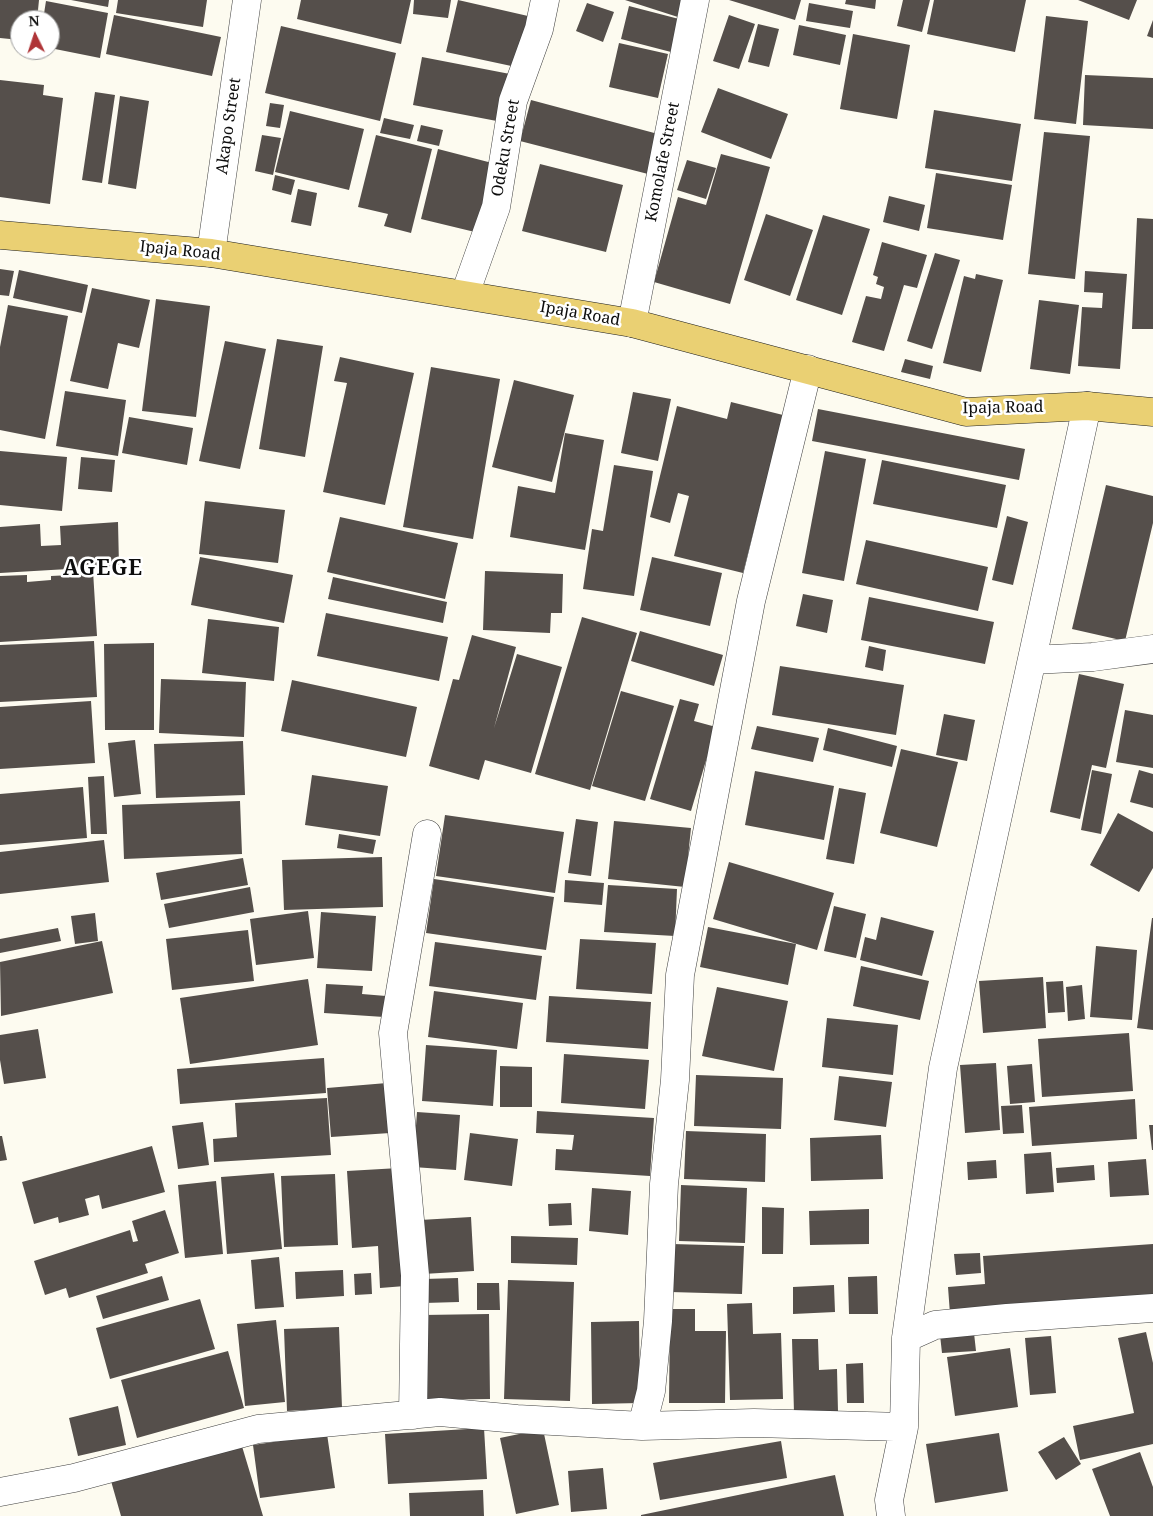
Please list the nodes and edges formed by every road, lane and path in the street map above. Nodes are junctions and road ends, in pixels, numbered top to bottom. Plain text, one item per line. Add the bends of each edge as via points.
1 (247, 0) edge
2 (545, 0) edge
3 (695, 0) edge
4 (0, 235) edge
5 (211, 253) junction
6 (465, 294) junction
7 (632, 323) junction
8 (808, 369) junction
9 (1087, 406) junction
10 (1153, 412) edge
11 (1153, 649) edge
12 (1032, 660) junction
13 (427, 834) dead end
14 (1153, 1308) edge
15 (906, 1338) junction
16 (413, 1415) junction
17 (642, 1426) junction
18 (904, 1427) junction
19 (0, 1492) edge
20 (891, 1516) edge

1 - 5 street, Akapo Street
2 - 6 street, Odeku Street via 539,29 513,101 496,206
3 - 7 street, Komolafe Street
4 - 5 main road, Ipaja Road
5 - 6 main road, Ipaja Road
6 - 7 main road, Ipaja Road
7 - 8 main road, Ipaja Road
8 - 9 main road, Ipaja Road via 966,412
8 - 17 street via 751,601 680,975 664,1184 658,1321 651,1391
9 - 10 main road, Ipaja Road
9 - 12 street
11 - 12 street
12 - 15 street via 943,1068
13 - 16 street via 393,1033 415,1275
14 - 15 street via 935,1325
15 - 18 street
16 - 17 street via 440,1412
16 - 19 street via 258,1430 74,1478
17 - 18 street via 754,1423
18 - 20 street via 889,1500

